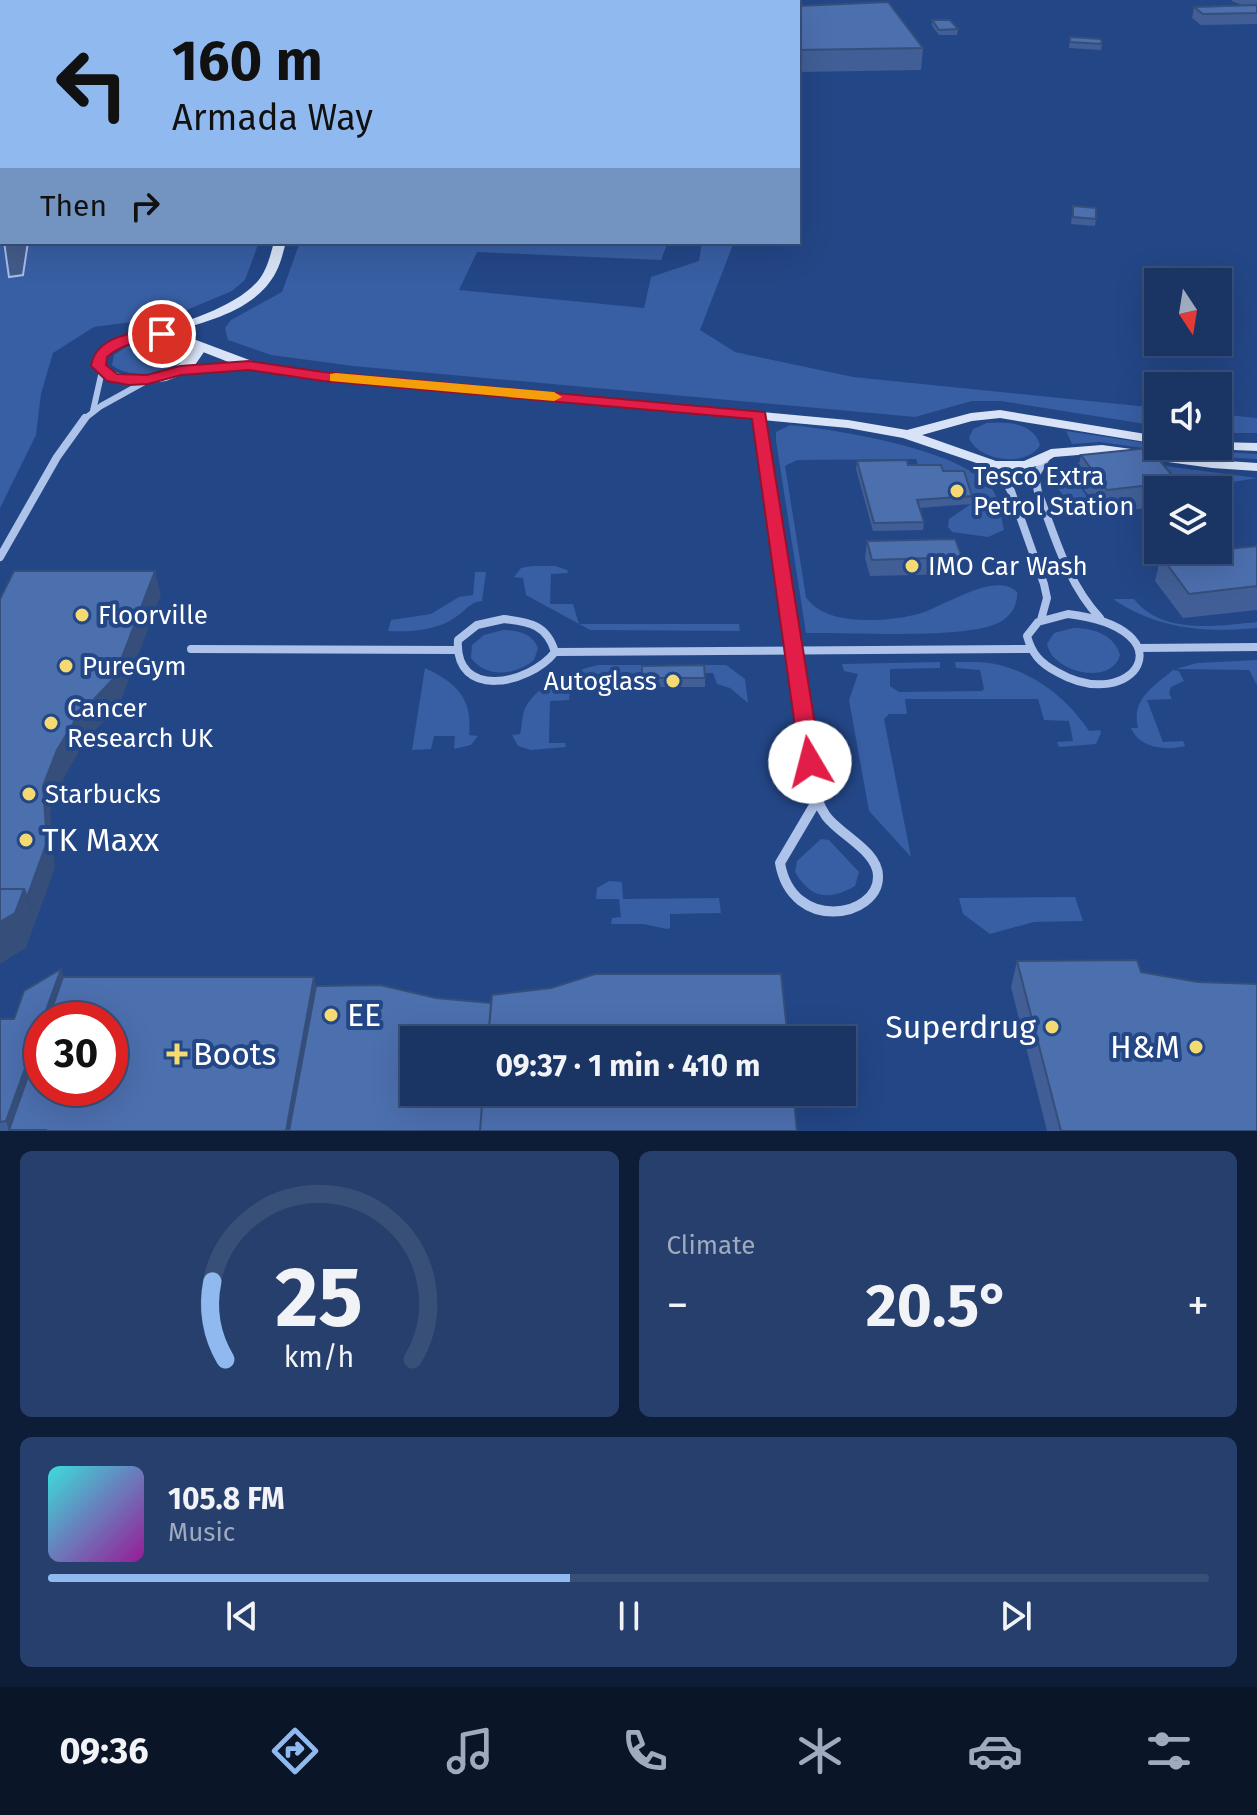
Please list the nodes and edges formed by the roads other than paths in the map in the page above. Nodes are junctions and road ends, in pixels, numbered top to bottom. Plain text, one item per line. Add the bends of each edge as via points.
1 (279, 244) edge
2 (210, 316) junction
3 (149, 335) junction
4 (193, 344) junction
5 (249, 365) junction
6 (180, 370) junction
7 (102, 371) junction
8 (148, 380) junction
9 (93, 411) junction
10 (759, 415) junction
11 (1015, 416) junction
12 (960, 421) junction
13 (906, 434) junction
14 (1144, 438) edge
15 (1232, 446) edge
16 (1257, 447) edge
17 (962, 452) junction
18 (1048, 455) junction
19 (980, 461) junction
20 (1257, 467) edge
21 (0, 557) edge
22 (1100, 618) junction
23 (1041, 620) junction
24 (1257, 647) edge
25 (1139, 648) junction
26 (191, 649) dead end
27 (796, 649) junction
28 (1029, 649) junction
29 (455, 650) junction
30 (555, 652) junction
31 (810, 762) dead end
32 (813, 782) dead end
33 (816, 802) junction

1 - 2 street via 264,282
2 - 3 street
2 - 4 street
3 - 4 street via 174,335
3 - 7 street via 105,350 97,361
4 - 5 street
4 - 6 street via 194,359
5 - 6 street
5 - 10 street via 328,377
6 - 8 street
7 - 8 street
7 - 9 street via 103,385
8 - 9 street
9 - 21 street via 65,445
10 - 13 street
10 - 27 street
11 - 12 street via 985,414
11 - 14 street
11 - 18 street via 1043,428 1054,444
12 - 13 street
12 - 17 street via 952,430
13 - 17 street
15 - 16 street
17 - 19 street
18 - 19 street via 1024,465
18 - 20 street via 1102,449
18 - 22 street via 1035,476 1038,492 1074,584
19 - 23 street via 1011,491 1044,584 1047,598
22 - 23 street via 1068,614
22 - 25 street via 1125,631
23 - 28 street via 1027,638
24 - 25 street
25 - 28 street via 1136,669 1127,677 1097,684 1054,673
26 - 29 street
27 - 28 street
27 - 30 street
27 - 31 street
29 - 30 street via 462,668 472,675 500,681 530,676
29 - 30 street via 477,625 518,619 542,628
32 - 33 street
33 - 33 street via 874,860 874,890 856,905 822,911 786,891 780,863

